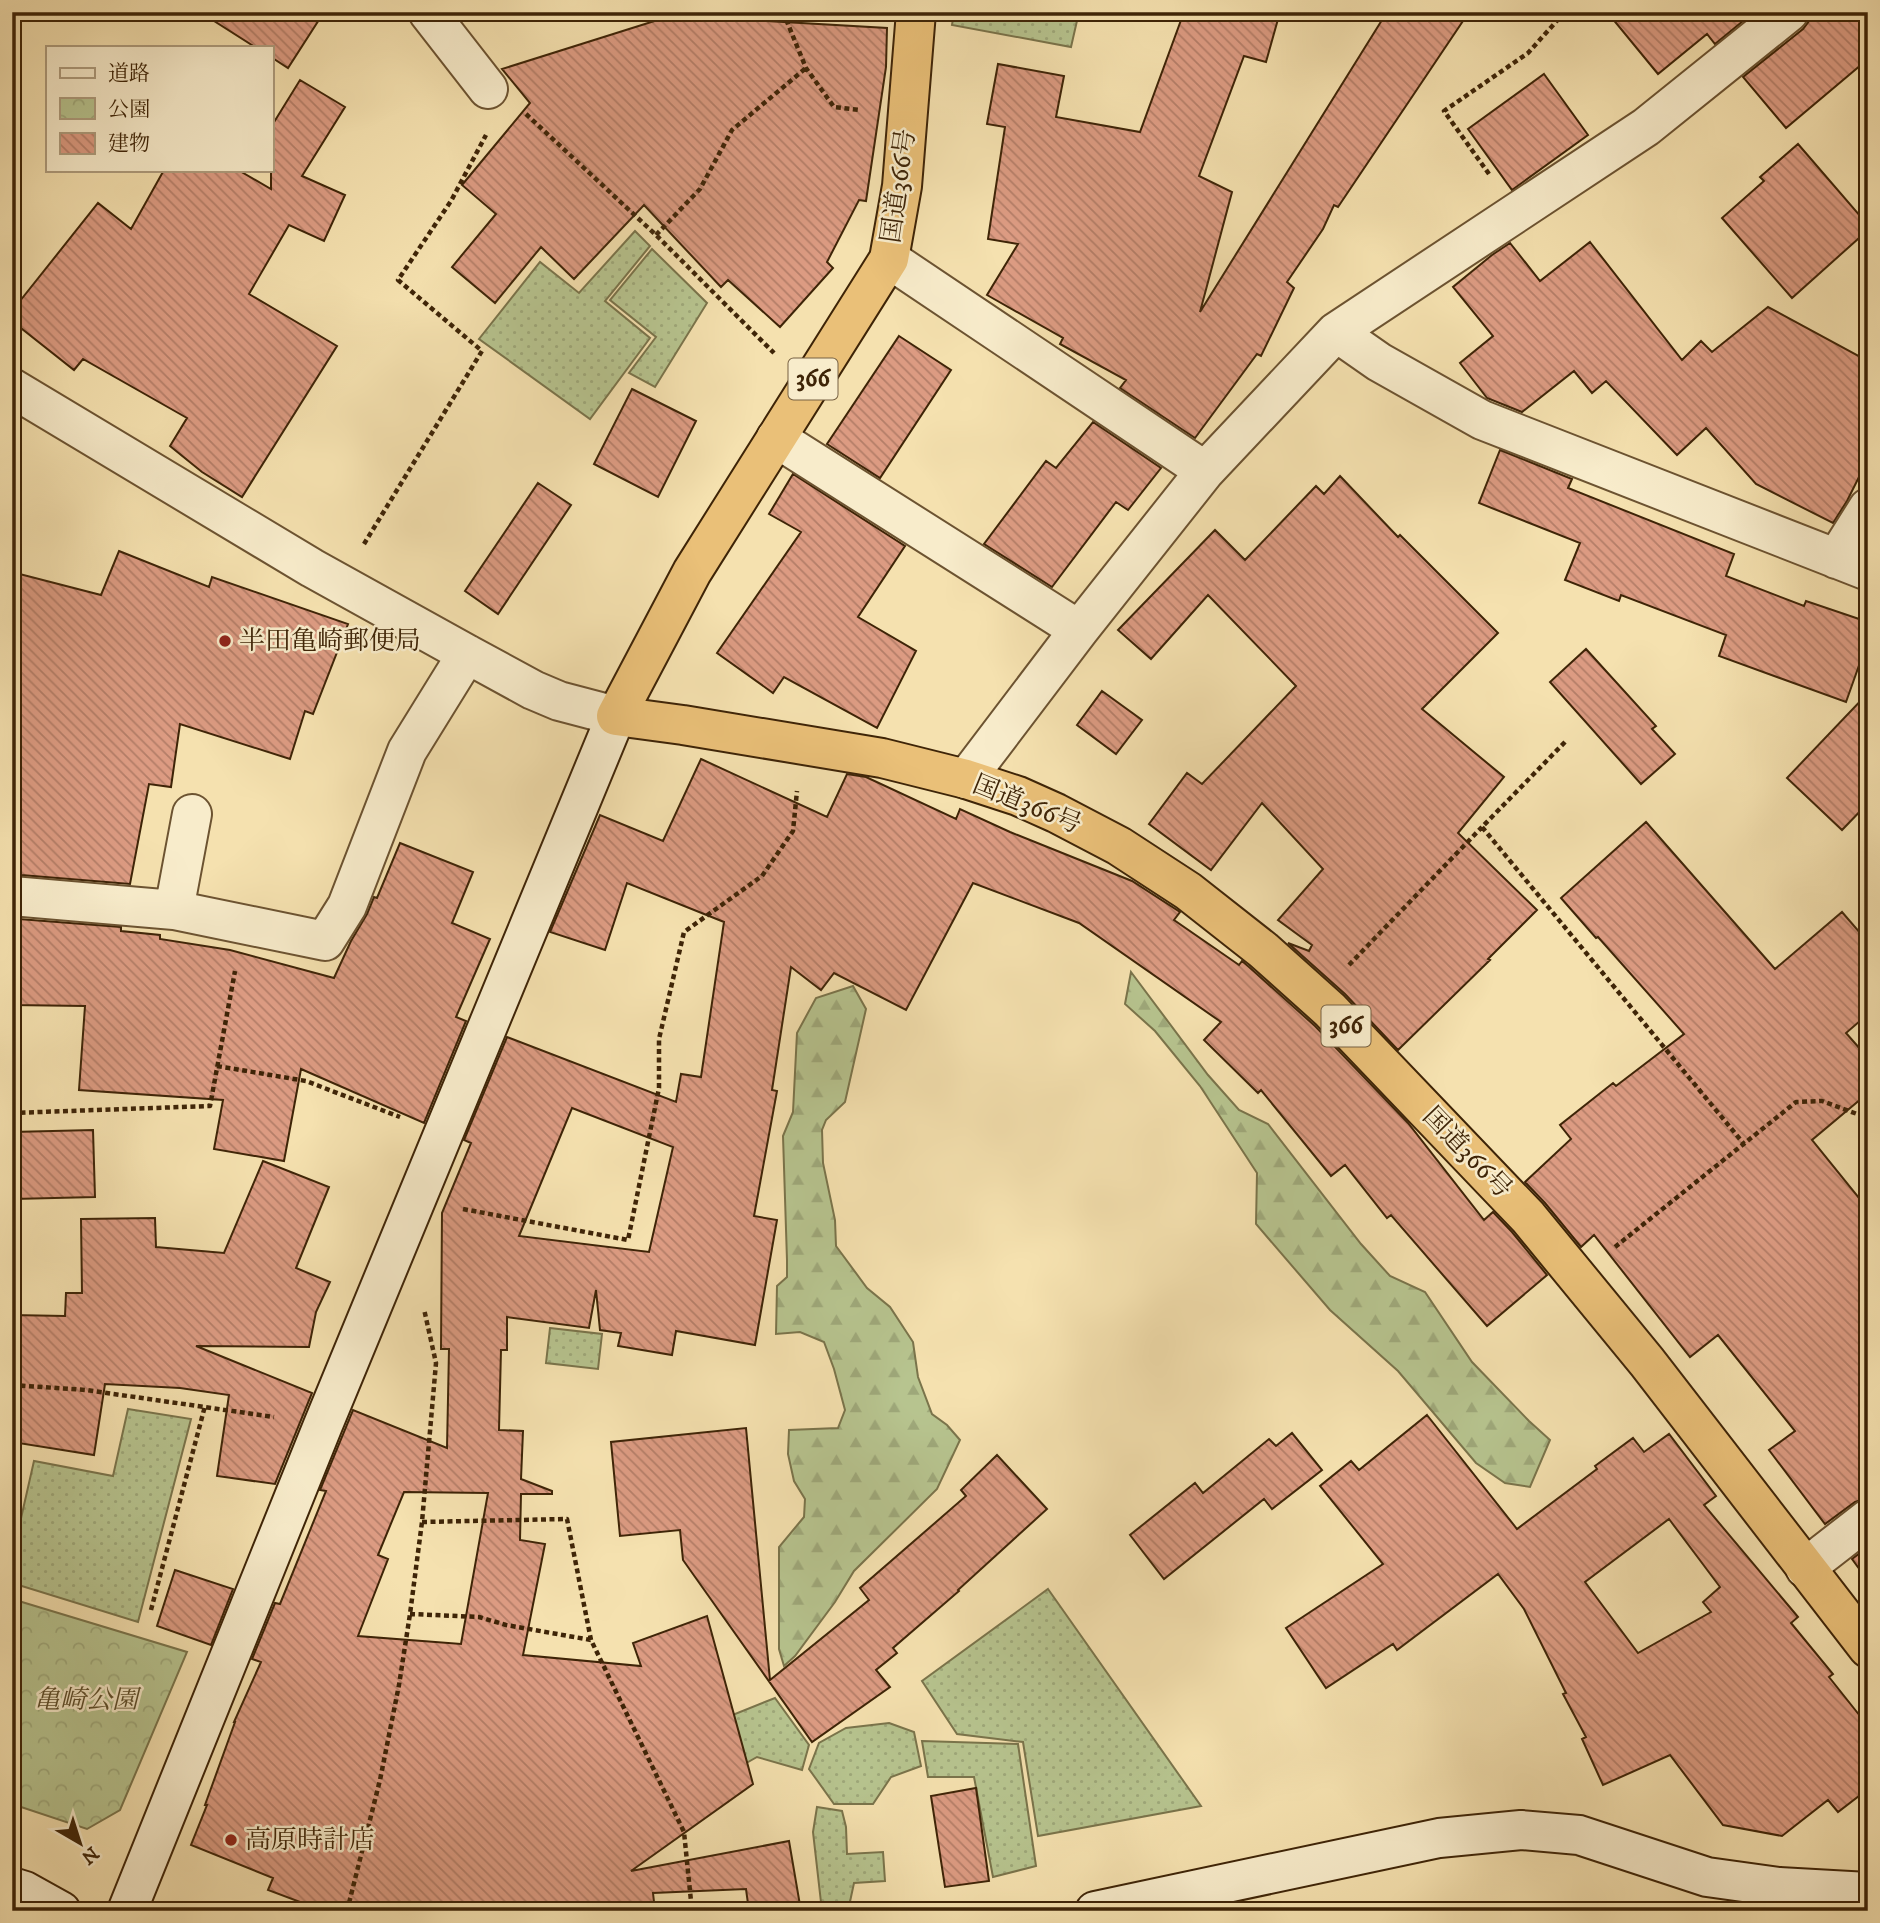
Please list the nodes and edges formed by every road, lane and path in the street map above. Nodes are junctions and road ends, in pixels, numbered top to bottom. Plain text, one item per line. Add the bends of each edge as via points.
1 (428, 12) edge
2 (783, 12) edge
3 (916, 12) edge
4 (1559, 12) edge
5 (1789, 12) edge
6 (806, 68) junction
7 (488, 89) junction
8 (873, 112) dead end
9 (1516, 212) junction
10 (656, 234) junction
11 (889, 260) junction
12 (1336, 332) junction
13 (775, 354) dead end
14 (12, 388) edge
15 (776, 438) junction
16 (1206, 471) junction
17 (1868, 508) edge
18 (1852, 565) edge
19 (340, 583) junction
20 (1079, 630) junction
21 (467, 654) junction
22 (616, 716) junction
23 (1564, 742) dead end
24 (801, 744) junction
25 (966, 779) junction
26 (192, 814) dead end
27 (1482, 827) junction
28 (12, 896) edge
29 (174, 910) junction
30 (244, 925) junction
31 (1317, 998) junction
32 (217, 1066) junction
33 (12, 1113) edge
34 (1868, 1118) edge
35 (443, 1134) junction
36 (1744, 1144) junction
37 (405, 1226) junction
38 (1578, 1277) junction
39 (422, 1301) dead end
40 (12, 1385) edge
41 (205, 1406) junction
42 (323, 1424) junction
43 (1868, 1519) edge
44 (422, 1522) junction
45 (1805, 1567) junction
46 (151, 1610) dead end
47 (410, 1614) junction
48 (591, 1640) junction
49 (1868, 1648) edge
50 (12, 1887) edge
51 (1868, 1892) edge
52 (61, 1911) edge
53 (127, 1911) edge
54 (347, 1911) edge
55 (692, 1911) edge
56 (1095, 1911) edge

1 - 7 street
2 - 6 path
3 - 11 highway, 国道366号 / 366 via 902,186
4 - 9 path via 1563,14 1528,53 1444,111
5 - 9 street via 1646,127
6 - 8 path via 834,107
6 - 10 path via 732,130 700,189
7 - 10 path via 509,98
7 - 19 path via 491,125 451,201 398,280 482,351
9 - 12 street
10 - 13 path
11 - 15 highway, 国道366号 / 366
11 - 16 street
12 - 16 street
12 - 18 street via 1482,420
14 - 19 street
15 - 20 street
15 - 22 highway, 国道366号 / 366 via 692,572
16 - 20 street
17 - 18 street
19 - 21 street
20 - 25 street
21 - 22 street via 559,701
21 - 30 street via 407,751 347,905 325,941
22 - 24 highway, 国道366号 / 366
22 - 35 street
23 - 27 path
24 - 25 highway, 国道366号 / 366
24 - 37 path via 793,831 762,876 684,932 659,1039 659,1088 628,1240 460,1208
25 - 31 highway, 国道366号 / 366 via 1018,796 1118,846 1188,891
26 - 29 street
27 - 31 path
27 - 36 path
28 - 29 street
29 - 30 street
30 - 32 path
31 - 38 highway, 国道366号 / 366 via 1528,1217
32 - 33 path via 210,1105
32 - 35 path via 306,1081
34 - 36 path via 1822,1101 1796,1102
35 - 37 street
36 - 38 path
37 - 42 street
38 - 45 highway, 国道366号 / 366
39 - 44 path via 436,1363
40 - 41 path
41 - 42 path
41 - 46 path
42 - 53 street
43 - 45 street
44 - 47 path
44 - 48 path via 567,1519
45 - 49 highway, 国道366号 / 366
47 - 48 path via 479,1616
47 - 54 path via 380,1780
48 - 55 path via 684,1832
50 - 52 street
51 - 56 street via 1706,1877 1578,1836 1521,1830 1439,1838

